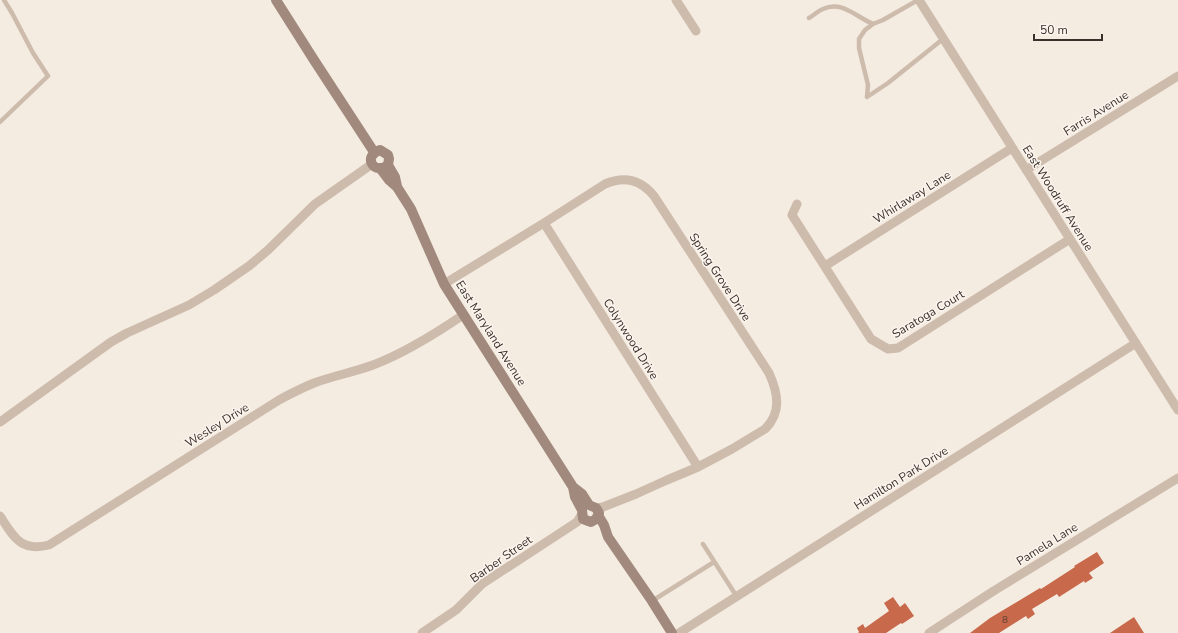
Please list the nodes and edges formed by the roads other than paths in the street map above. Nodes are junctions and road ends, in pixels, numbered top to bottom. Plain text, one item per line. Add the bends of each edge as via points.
1 (4, 0) edge
2 (276, 0) edge
3 (676, 0) edge
4 (918, 0) edge
5 (810, 18) dead end
6 (873, 24) junction
7 (696, 31) dead end
8 (943, 39) junction
9 (1178, 76) edge
10 (0, 122) edge
11 (1012, 148) junction
12 (374, 152) junction
13 (380, 166) junction
14 (1026, 170) junction
15 (797, 204) dead end
16 (544, 223) junction
17 (1070, 239) junction
18 (825, 266) junction
19 (444, 284) junction
20 (463, 315) junction
21 (1136, 343) junction
22 (1178, 410) edge
23 (0, 422) edge
24 (698, 467) junction
25 (1178, 478) edge
26 (590, 514) junction
27 (0, 516) edge
28 (703, 544) dead end
29 (714, 562) junction
30 (737, 597) junction
31 (652, 601) junction
32 (422, 633) edge
33 (672, 633) edge
34 (679, 633) edge
35 (929, 633) edge

1 - 10 lane via 48,76
2 - 12 street
3 - 7 street
4 - 6 lane
4 - 8 street, East Woodruff Avenue
5 - 6 lane via 834,5 842,6
6 - 8 lane via 859,39 868,85 867,97
8 - 11 street, East Woodruff Avenue
9 - 14 street, Farris Avenue
11 - 14 street, East Woodruff Avenue
11 - 18 street, Whirlaway Lane
12 - 13 street via 371,160
12 - 13 street, East Maryland Avenue via 380,150 388,155 389,159
13 - 19 street, East Maryland Avenue via 411,209
13 - 23 street via 315,204 286,234 249,266 214,290 189,305 111,342
14 - 17 street, East Woodruff Avenue
15 - 18 street, Saratoga Court via 792,215
16 - 19 street, Spring Grove Drive
16 - 24 street, Colynwood Drive
16 - 24 street, Spring Grove Drive via 614,180 635,181 644,186 654,196 769,373 777,398 777,408 769,424 732,449
17 - 18 street, Saratoga Court via 898,348 888,349 871,339
17 - 21 street, East Woodruff Avenue
19 - 20 street, East Maryland Avenue
20 - 26 street, East Maryland Avenue via 573,487 575,497
20 - 27 street, Wesley Drive via 396,355 315,383 279,400 49,545 24,545 16,540
21 - 22 street, East Woodruff Avenue
21 - 30 street, Hamilton Park Drive
24 - 26 street, Spring Grove Drive
25 - 35 street, Pamela Lane
26 - 31 street, East Maryland Avenue via 601,534 608,537
26 - 32 street, Barber Street via 482,584 456,610
28 - 29 lane
29 - 30 lane
29 - 31 lane
30 - 34 street, Hamilton Park Drive
31 - 33 street, East Maryland Avenue

